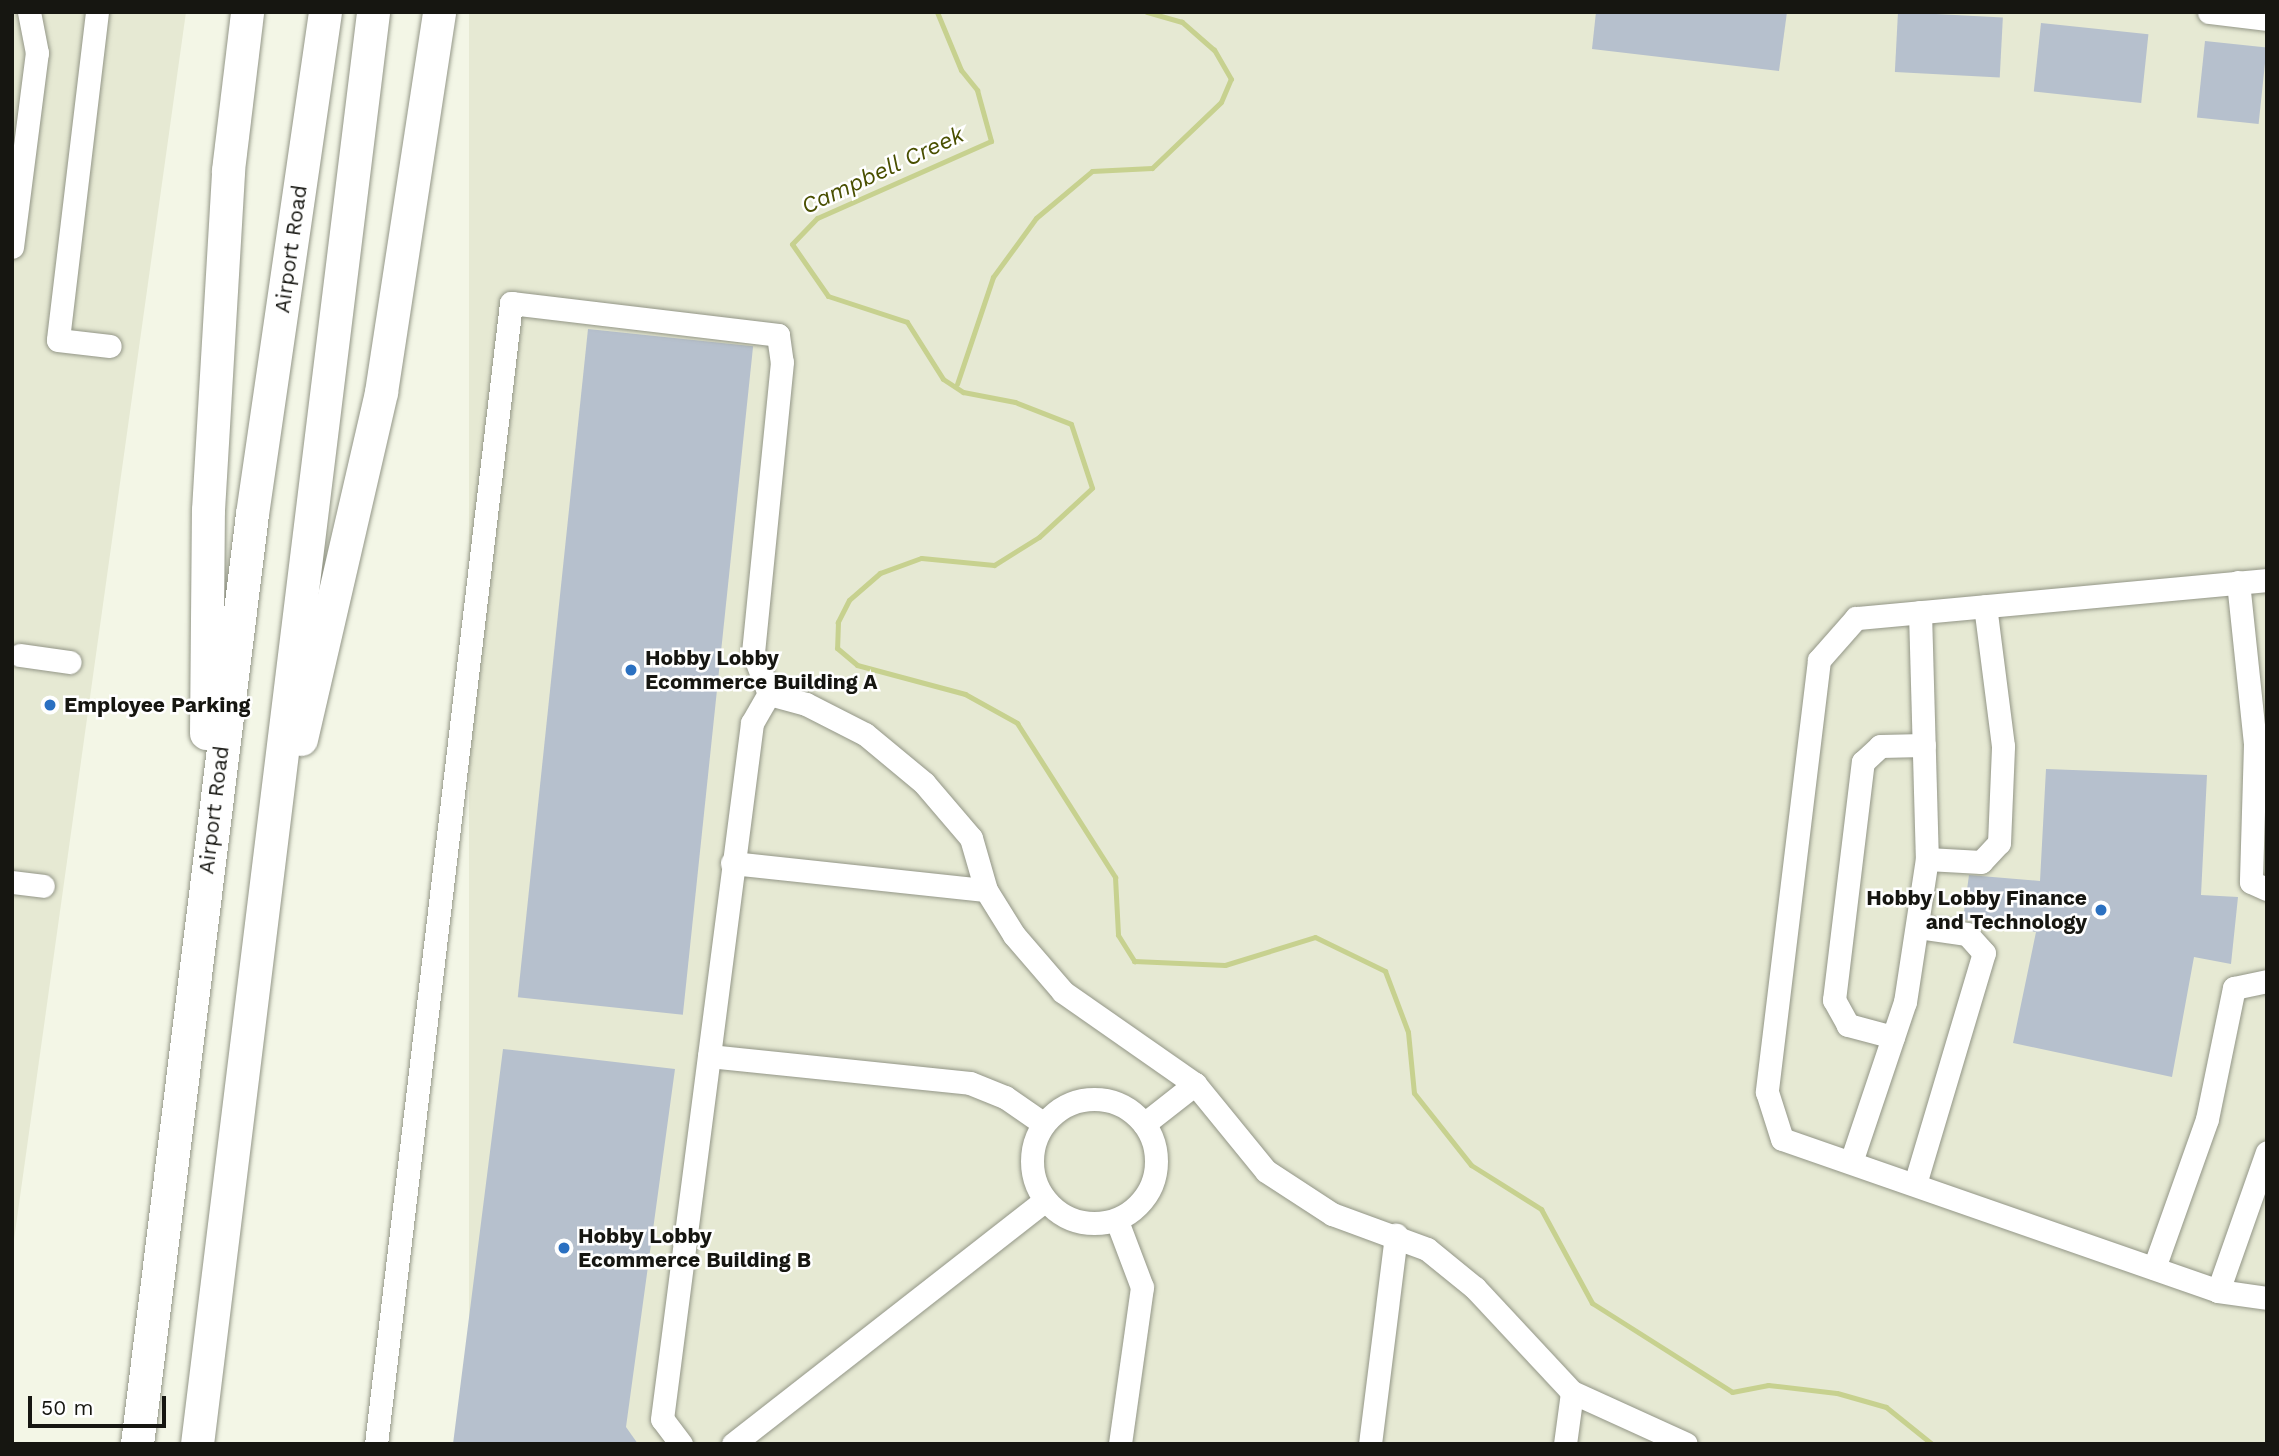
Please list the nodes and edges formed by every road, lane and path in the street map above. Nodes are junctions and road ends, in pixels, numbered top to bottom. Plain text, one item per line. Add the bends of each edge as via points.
1 (29, 12) edge
2 (97, 12) edge
3 (247, 12) edge
4 (325, 12) edge
5 (373, 12) edge
6 (439, 12) edge
7 (2208, 12) edge
8 (2267, 19) edge
9 (12, 247) edge
10 (110, 346) dead end
11 (2267, 580) edge
12 (2238, 582) junction
13 (1985, 606) junction
14 (1920, 612) junction
15 (20, 655) dead end
16 (71, 662) dead end
17 (769, 694) junction
18 (1924, 745) junction
19 (1927, 859) junction
20 (732, 863) junction
21 (266, 880) junction
22 (12, 882) edge
23 (43, 886) dead end
24 (205, 886) junction
25 (2267, 889) edge
26 (986, 890) junction
27 (1918, 927) junction
28 (2267, 981) edge
29 (1893, 1037) junction
30 (709, 1056) junction
31 (1195, 1084) junction
32 (1044, 1124) junction
33 (1144, 1124) junction
34 (2267, 1152) edge
35 (1852, 1162) junction
36 (1915, 1184) junction
37 (1045, 1200) junction
38 (1117, 1221) junction
39 (1396, 1235) junction
40 (2154, 1268) junction
41 (2218, 1291) junction
42 (2267, 1297) edge
43 (1572, 1392) junction
44 (137, 1444) edge
45 (198, 1444) edge
46 (376, 1444) edge
47 (681, 1444) edge
48 (733, 1444) edge
49 (1120, 1444) edge
50 (1370, 1444) edge
51 (1565, 1444) edge
52 (1686, 1444) edge

1 - 9 lane via 37,53
2 - 10 lane via 58,340
3 - 24 highway via 228,170 208,510
4 - 24 highway, Airport Road
5 - 21 highway
6 - 21 highway via 409,242 361,493
7 - 8 lane
11 - 12 lane
12 - 13 lane
12 - 25 lane via 2255,744 2251,882
13 - 14 lane
13 - 19 lane via 2003,746 1999,843 1981,862
14 - 18 lane
14 - 35 lane via 1856,618 1819,660 1767,1092 1782,1139
15 - 16 lane
17 - 20 lane via 752,723
17 - 26 lane via 864,734 924,783 971,838
17 - 46 lane via 753,652 782,362 778,335 510,303
18 - 19 lane
18 - 29 lane via 1880,746 1863,762 1834,1000 1848,1025
19 - 27 lane
20 - 26 lane
20 - 30 lane
21 - 45 highway
22 - 23 lane
24 - 44 highway, Airport Road
26 - 31 lane via 1063,992
27 - 29 lane
27 - 36 lane via 1967,934 1984,953
28 - 40 lane via 2234,988 2207,1119
29 - 35 lane
30 - 32 lane via 970,1083 1005,1097
30 - 47 lane via 662,1419
31 - 33 lane
31 - 39 lane via 1266,1171 1332,1214
32 - 33 lane via 1070,1104 1102,1099
32 - 37 lane via 1032,1162
33 - 38 lane via 1153,1142 1153,1182
34 - 41 lane
35 - 36 lane
36 - 40 lane
37 - 38 lane via 1075,1221
37 - 48 lane
38 - 49 lane via 1142,1287
39 - 43 lane via 1427,1249 1475,1288
39 - 50 lane
40 - 41 lane
41 - 42 lane
43 - 51 lane
43 - 52 lane

